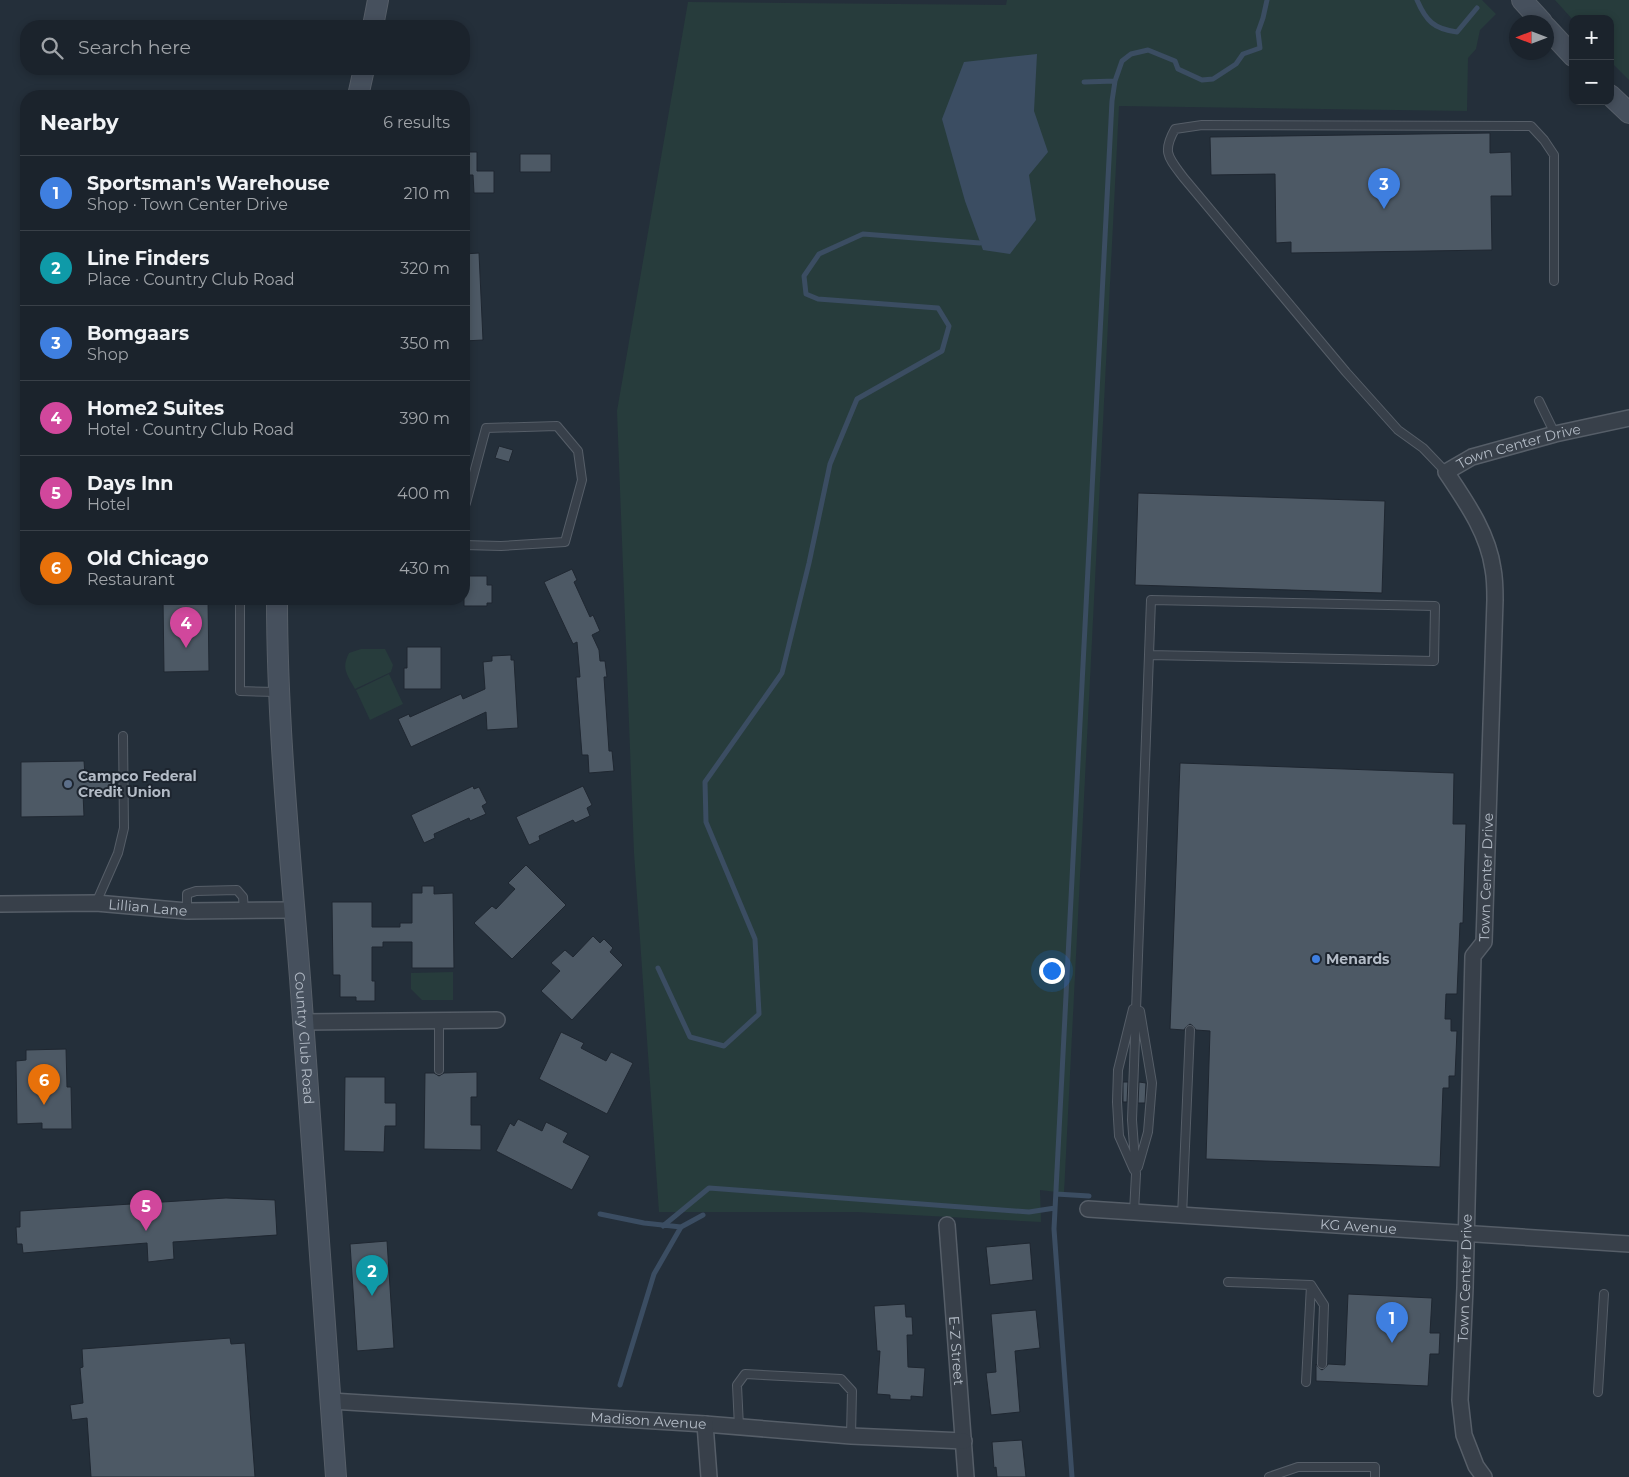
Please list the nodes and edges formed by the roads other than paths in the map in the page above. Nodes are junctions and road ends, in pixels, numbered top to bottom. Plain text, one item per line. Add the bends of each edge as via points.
1 (378, 0) edge
2 (1522, 0) edge
3 (1536, 15) edge
4 (374, 20) edge
5 (1554, 36) edge
6 (1569, 52) edge
7 (363, 75) edge
8 (359, 90) edge
9 (1614, 99) edge
10 (1629, 113) edge
11 (1554, 281) dead end
12 (1539, 401) dead end
13 (1629, 418) edge
14 (1555, 434) junction
15 (1446, 472) junction
16 (470, 488) edge
17 (470, 545) edge
18 (240, 605) edge
19 (277, 605) edge
20 (1149, 654) junction
21 (279, 692) junction
22 (123, 736) dead end
23 (96, 903) junction
24 (0, 904) edge
25 (294, 910) junction
26 (1136, 993) junction
27 (439, 1020) junction
28 (497, 1020) dead end
29 (303, 1022) junction
30 (1190, 1030) dead end
31 (439, 1070) dead end
32 (1136, 1174) junction
33 (1088, 1209) dead end
34 (1134, 1212) junction
35 (1182, 1216) junction
36 (947, 1226) dead end
37 (1466, 1234) junction
38 (1629, 1244) edge
39 (1228, 1282) dead end
40 (1311, 1285) junction
41 (1604, 1294) dead end
42 (1322, 1364) dead end
43 (1306, 1382) dead end
44 (1598, 1392) dead end
45 (331, 1401) junction
46 (705, 1424) junction
47 (739, 1427) junction
48 (851, 1436) junction
49 (964, 1441) junction
50 (336, 1477) edge
51 (709, 1477) edge
52 (966, 1477) edge
53 (1269, 1477) edge
54 (1375, 1477) edge
55 (1484, 1477) edge

1 - 4 street
2 - 3 street
5 - 6 street
7 - 8 street
9 - 10 street
11 - 15 lane via 1554,155 1531,126 1202,125 1175,128 1168,143 1169,159 1183,177 1346,372 1398,430 1423,448
12 - 14 lane
13 - 14 street, Town Center Drive
14 - 15 street, Town Center Drive via 1472,457
15 - 37 street, Town Center Drive via 1486,540 1494,570 1495,600 1484,942 1473,956
16 - 17 lane via 486,428 557,426 578,451 582,480 565,542
18 - 21 lane via 240,691
19 - 21 street, Country Club Road
20 - 20 lane via 1151,600 1435,606 1434,661
20 - 26 lane
21 - 25 street, Country Club Road
22 - 23 lane via 124,828 118,853
23 - 24 street, Lillian Lane
23 - 25 street, Lillian Lane via 187,911
25 - 29 street, Country Club Road
26 - 32 lane via 1132,1120
26 - 32 lane via 1152,1083 1148,1132
26 - 32 lane via 1118,1070 1117,1102 1119,1136
27 - 28 street
27 - 29 street
27 - 31 lane
29 - 45 street, Country Club Road
30 - 35 lane
32 - 34 lane
33 - 34 street, KG Avenue
34 - 35 street, KG Avenue
35 - 37 street, KG Avenue
36 - 49 street, E-Z Street
37 - 38 street, KG Avenue
37 - 55 street, Town Center Drive via 1460,1400 1464,1435
39 - 40 lane
40 - 42 lane via 1324,1305
40 - 43 lane
41 - 44 lane
45 - 46 street, Madison Avenue
45 - 50 street, Country Club Road
46 - 47 street, Madison Avenue
46 - 51 street
47 - 48 street, Madison Avenue
47 - 48 lane via 737,1385 745,1374 840,1379 852,1390
48 - 49 street, Madison Avenue
49 - 52 street, E-Z Street
53 - 54 lane via 1298,1467 1374,1467

